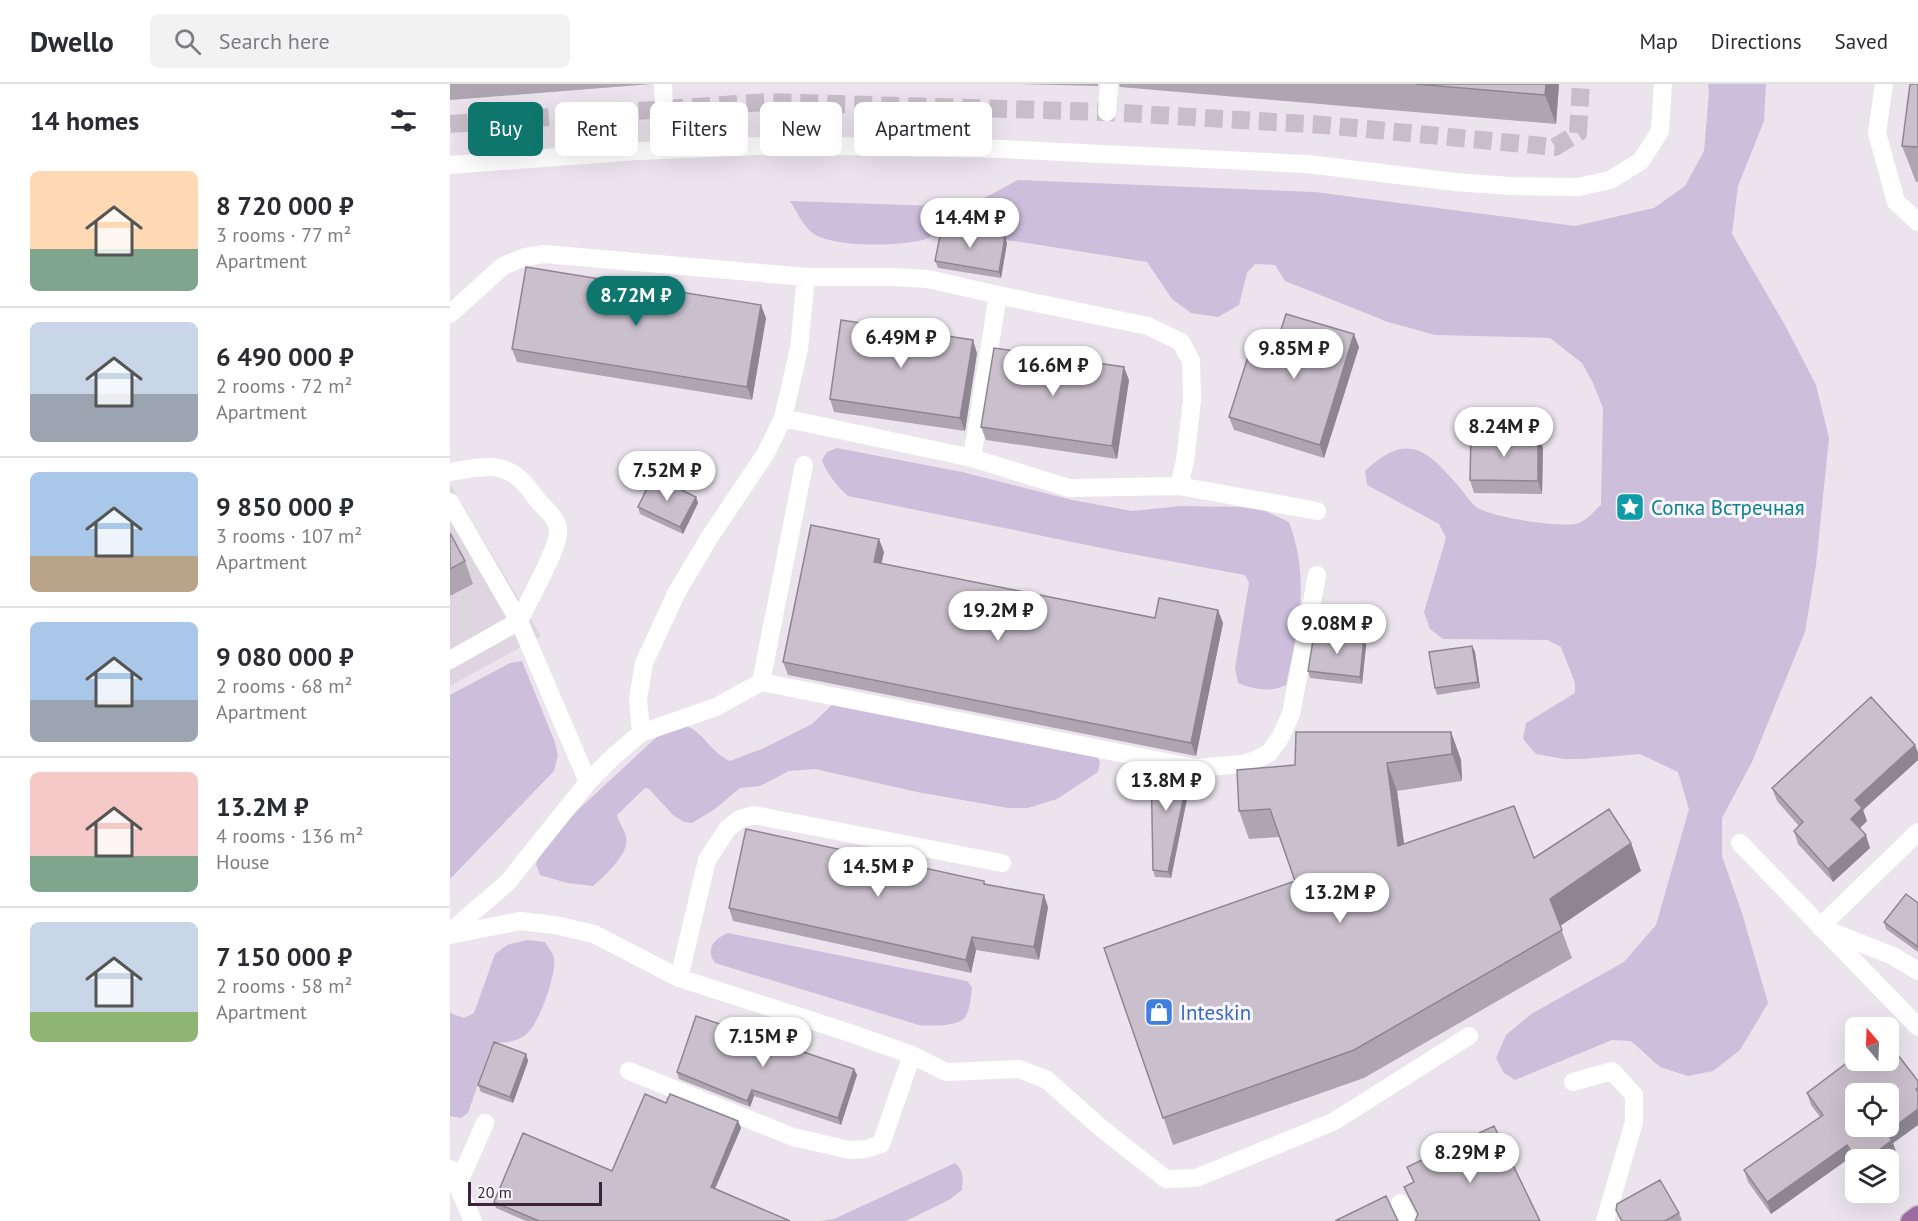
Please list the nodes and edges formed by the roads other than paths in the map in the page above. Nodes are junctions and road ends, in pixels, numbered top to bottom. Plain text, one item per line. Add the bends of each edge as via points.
1 (663, 84) edge
2 (1663, 84) edge
3 (1884, 84) edge
4 (1109, 86) dead end
5 (664, 102) edge
6 (1107, 112) dead end
7 (450, 165) edge
8 (1918, 222) edge
9 (806, 277) junction
10 (998, 295) junction
11 (450, 314) edge
12 (783, 418) junction
13 (972, 459) junction
14 (804, 465) dead end
15 (450, 472) edge
16 (1179, 486) junction
17 (450, 502) edge
18 (1317, 511) dead end
19 (1317, 574) dead end
20 (519, 621) junction
21 (450, 660) edge
22 (761, 682) junction
23 (641, 733) junction
24 (588, 782) junction
25 (1918, 832) edge
26 (1740, 843) dead end
27 (1002, 862) dead end
28 (1820, 927) junction
29 (450, 933) edge
30 (1918, 971) edge
31 (679, 978) junction
32 (1918, 1027) edge
33 (1468, 1036) dead end
34 (912, 1055) junction
35 (629, 1071) dead end
36 (1573, 1082) dead end
37 (485, 1123) dead end
38 (454, 1177) edge
39 (1400, 1203) dead end
40 (1918, 1215) edge
41 (473, 1221) edge
42 (1409, 1221) edge
43 (1605, 1221) edge
44 (1910, 1221) edge

1 - 5 street
2 - 7 street via 1660,131 1641,161 1610,180 1578,187 1455,182 1296,163 1003,148 779,145
3 - 8 street via 1877,134 1896,202
4 - 6 street
9 - 10 street via 928,279
9 - 11 street via 545,254 503,266
9 - 12 street via 799,349
10 - 13 street
10 - 16 street via 1148,326 1181,342 1191,361 1192,400
12 - 13 street
12 - 23 street via 766,453 677,592 644,663 638,699
13 - 16 street via 1069,488
14 - 22 street
15 - 20 street via 492,466 510,470 556,523 559,534 554,548
16 - 18 street
17 - 20 street
19 - 22 street via 1291,714 1269,753 1242,764 1196,768
20 - 21 street
20 - 24 street
22 - 23 street via 716,706
23 - 24 street
24 - 29 street via 508,882
25 - 28 street
26 - 28 street
27 - 31 street via 754,815 740,819 728,828 707,860
28 - 30 street via 1893,956
28 - 32 street
29 - 31 street via 520,921 555,925 594,934
31 - 34 street
33 - 34 street via 1333,1122 1196,1178 1166,1179 1047,1080 1019,1069 946,1072
34 - 35 street via 881,1143 849,1150 793,1137
36 - 43 street via 1612,1071 1634,1095 1634,1122
37 - 38 street
38 - 41 street
39 - 42 street
40 - 44 main road

